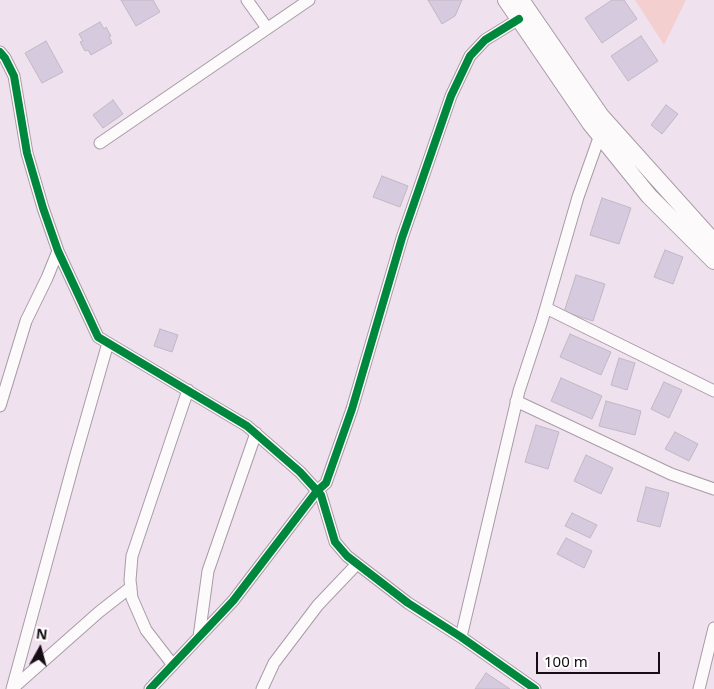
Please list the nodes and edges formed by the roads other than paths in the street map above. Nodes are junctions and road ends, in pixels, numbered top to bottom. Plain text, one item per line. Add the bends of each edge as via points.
1 (247, 0) edge
2 (309, 0) edge
3 (506, 0) edge
4 (521, 0) edge
5 (519, 19) junction
6 (267, 28) junction
7 (0, 52) edge
8 (600, 135) junction
9 (100, 143) dead end
10 (714, 242) edge
11 (58, 251) junction
12 (714, 261) edge
13 (546, 308) junction
14 (108, 343) junction
15 (188, 390) junction
16 (714, 391) edge
17 (516, 401) junction
18 (0, 406) edge
19 (256, 433) junction
20 (714, 489) edge
21 (317, 491) junction
22 (357, 564) junction
23 (130, 587) junction
24 (714, 628) edge
25 (199, 637) junction
26 (461, 637) junction
27 (173, 665) junction
28 (13, 688) edge
29 (150, 689) edge
30 (262, 689) edge
31 (535, 689) edge
32 (699, 689) edge

1 - 6 street
2 - 6 street
3 - 5 highway
4 - 10 highway via 601,116
5 - 8 highway
5 - 21 street via 485,40 470,56 450,96 402,238 352,409 326,482
6 - 9 street
7 - 11 street via 14,76 27,153
8 - 12 highway via 649,196
8 - 13 street via 578,197
11 - 14 street via 98,337
11 - 18 street via 26,321
13 - 16 street
13 - 17 street
14 - 15 street
14 - 28 street
15 - 19 street
15 - 23 street via 132,556
17 - 20 street via 671,474
17 - 26 street
19 - 21 street
19 - 25 street via 208,571
21 - 22 street via 335,542
21 - 25 street via 233,601
22 - 26 street via 408,603
22 - 30 street via 318,606 274,663
23 - 27 street via 146,630
23 - 28 street
24 - 32 street
25 - 27 street
26 - 31 street
27 - 29 street

